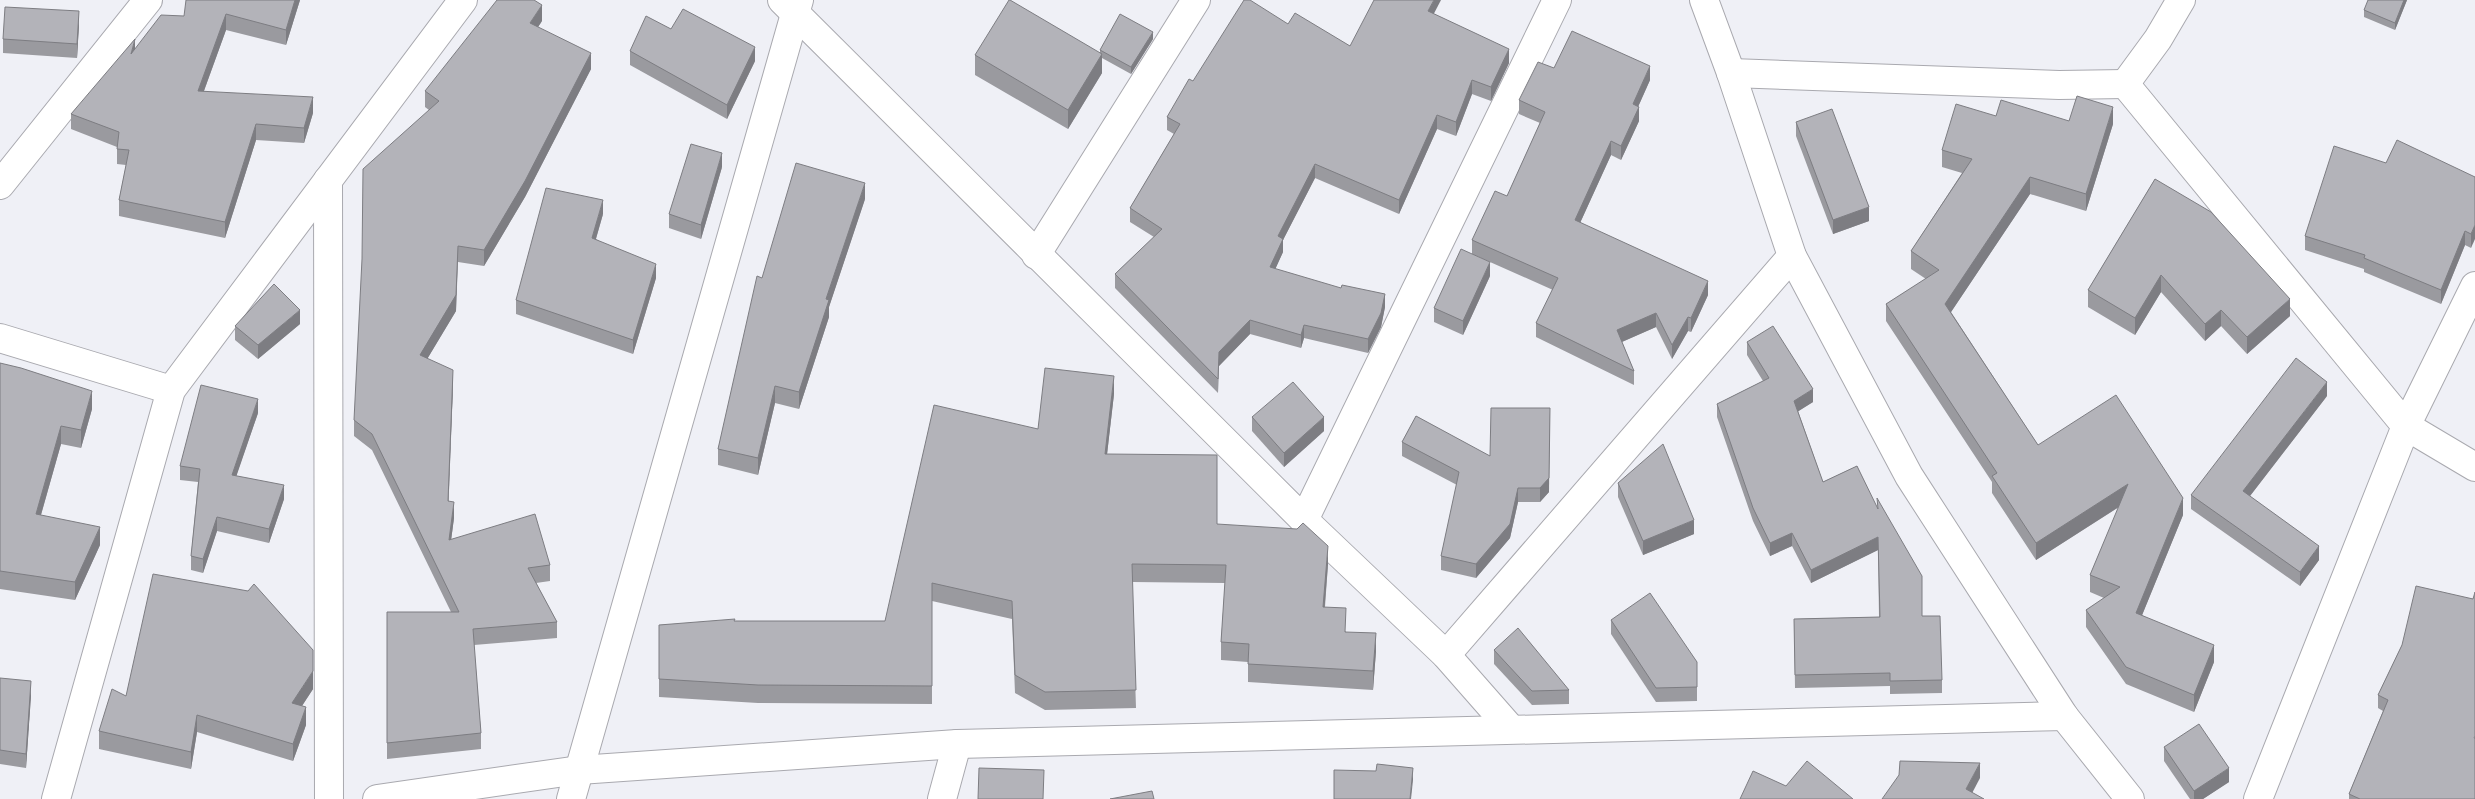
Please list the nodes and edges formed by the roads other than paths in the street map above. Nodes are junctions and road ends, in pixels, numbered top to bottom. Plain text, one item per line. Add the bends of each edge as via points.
1 (148, 0) edge
2 (463, 0) edge
3 (1196, 0) edge
4 (1557, 0) edge
5 (1704, 0) edge
6 (2181, 0) edge
7 (792, 5) edge
8 (1731, 73) junction
9 (2125, 84) junction
10 (328, 180) junction
11 (0, 185) edge
12 (1036, 255) junction
13 (1792, 256) junction
14 (2475, 286) edge
15 (0, 338) edge
16 (171, 390) junction
17 (2406, 426) junction
18 (2475, 467) edge
19 (1304, 520) junction
20 (1446, 655) junction
21 (2064, 716) junction
22 (1511, 729) junction
23 (957, 744) junction
24 (579, 770) junction
25 (56, 799) edge
26 (329, 799) edge
27 (377, 799) edge
28 (571, 799) edge
29 (942, 799) edge
30 (2130, 799) edge
31 (2258, 799) edge

1 - 11 street
2 - 10 street
3 - 12 street
4 - 19 street
5 - 8 street
6 - 9 street via 2158,40
7 - 12 street
7 - 24 street
8 - 9 street via 2059,85
8 - 13 street
9 - 17 street
10 - 16 street
10 - 26 street
12 - 19 street
13 - 20 street
13 - 21 street via 1909,476
14 - 17 street
15 - 16 street
16 - 25 street
17 - 18 street
17 - 31 street
19 - 20 street
20 - 22 street
21 - 22 street
21 - 30 street
22 - 23 street
23 - 24 street
23 - 29 street
24 - 27 street
24 - 28 street

